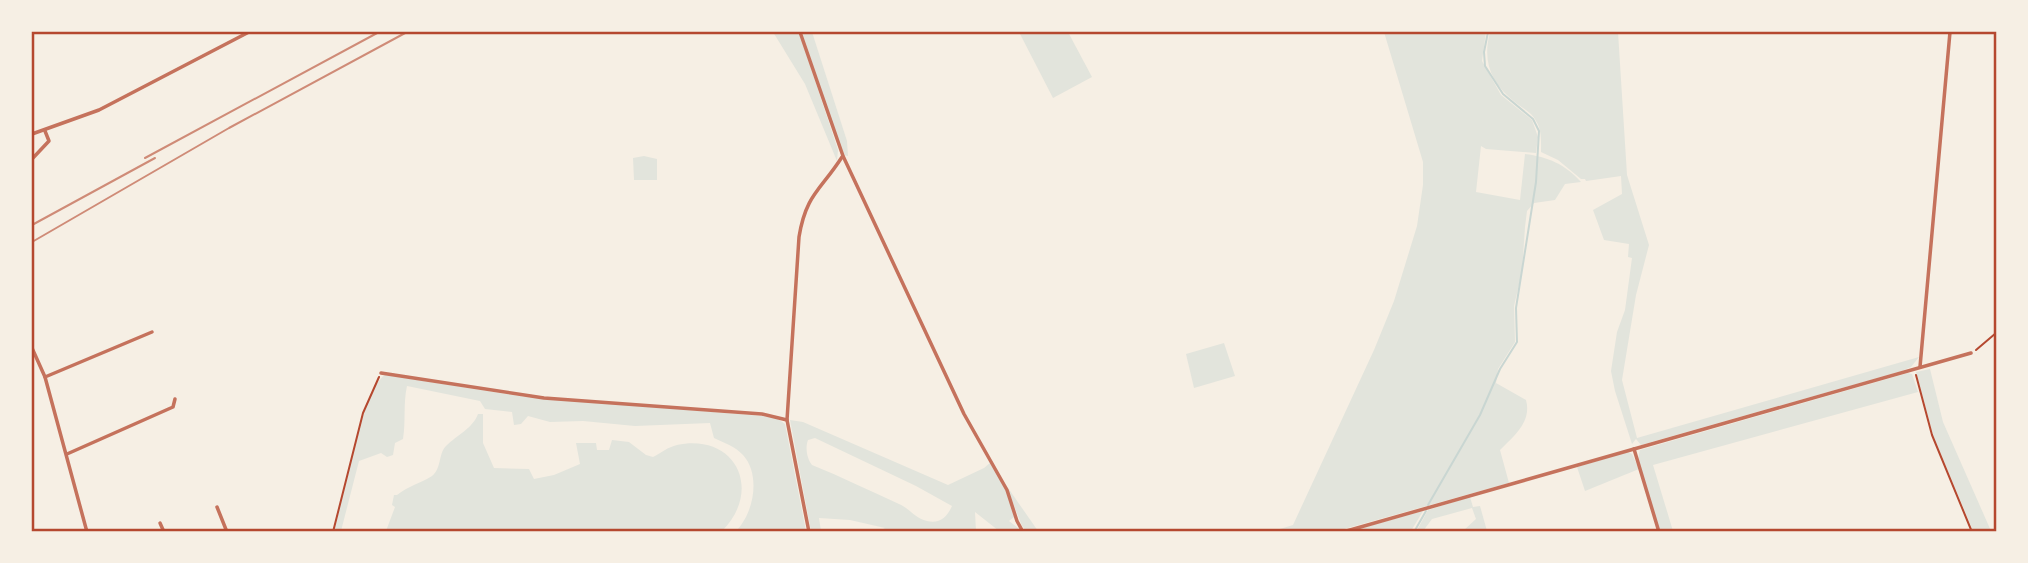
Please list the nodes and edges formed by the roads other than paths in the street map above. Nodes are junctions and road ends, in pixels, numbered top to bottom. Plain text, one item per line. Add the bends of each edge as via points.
1 (248, 32) edge
2 (800, 32) edge
3 (1950, 32) edge
4 (45, 131) junction
5 (32, 134) edge
6 (843, 156) junction
7 (32, 159) edge
8 (152, 332) dead end
9 (32, 348) edge
10 (1971, 353) road end
11 (1917, 369) junction
12 (381, 373) road end
13 (45, 377) junction
14 (175, 399) dead end
15 (787, 420) junction
16 (1633, 449) junction
17 (67, 454) junction
18 (217, 508) dead end
19 (160, 523) dead end
20 (87, 531) edge
21 (164, 531) edge
22 (227, 531) edge
23 (809, 531) edge
24 (1023, 531) edge
25 (1343, 531) edge
26 (1659, 531) edge

1 - 4 street via 99,110
2 - 6 street
3 - 11 street
4 - 5 street
4 - 7 street via 49,141
6 - 15 street via 803,214
6 - 24 street
8 - 13 street
9 - 13 street
10 - 11 street
11 - 16 street
12 - 15 street via 544,398 762,414
13 - 17 street
14 - 17 street via 173,407
15 - 23 street
16 - 25 street
16 - 26 street
17 - 20 street
18 - 22 street
19 - 21 street

